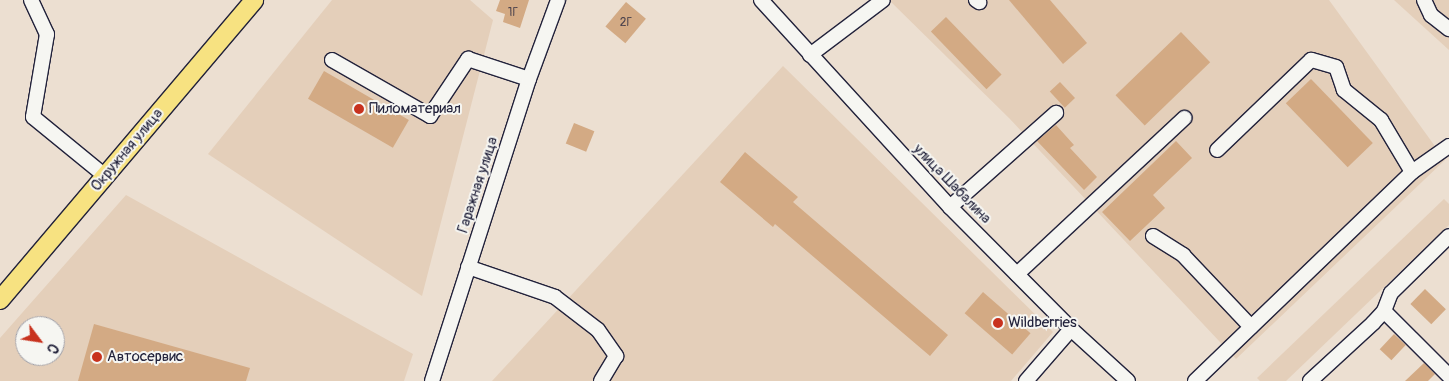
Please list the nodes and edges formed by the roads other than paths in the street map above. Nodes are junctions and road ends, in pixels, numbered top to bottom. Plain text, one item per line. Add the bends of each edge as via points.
1 (31, 0) edge
2 (254, 0) edge
3 (558, 0) edge
4 (883, 0) edge
5 (1424, 0) edge
6 (766, 2) edge
7 (1449, 29) edge
8 (810, 55) junction
9 (332, 60) dead end
10 (529, 79) junction
11 (1056, 113) dead end
12 (1184, 118) dead end
13 (1449, 146) edge
14 (1217, 150) dead end
15 (1412, 172) junction
16 (105, 176) junction
17 (950, 208) junction
18 (1153, 236) dead end
19 (1449, 236) edge
20 (468, 267) junction
21 (1017, 274) junction
22 (0, 300) edge
23 (1384, 311) junction
24 (1251, 327) junction
25 (1071, 329) junction
26 (1449, 376) edge
27 (432, 381) edge
28 (601, 381) edge
29 (1026, 381) edge
30 (1128, 381) edge
31 (1195, 381) edge
32 (1310, 381) edge

1 - 16 street via 47,34 33,118
2 - 16 main road, Окружная улица
3 - 10 street, Гаражная улица
4 - 8 street
5 - 7 street via 1431,15
6 - 8 street, улица Шабалина
8 - 17 street, улица Шабалина
9 - 10 street via 430,116 468,59
10 - 20 street, Гаражная улица
11 - 17 street
12 - 21 street
13 - 15 street
14 - 15 street via 1311,60 1336,67 1344,90 1381,120
15 - 24 street
16 - 22 main road, Окружная улица
17 - 21 street, улица Шабалина
18 - 24 street via 1183,255
19 - 23 street via 1391,293
20 - 27 street, Гаражная улица
20 - 28 street via 555,297 598,330 616,356
21 - 25 street, улица Шабалина
23 - 26 street
23 - 32 street
24 - 31 street
25 - 29 street
25 - 30 street, улица Шабалина

